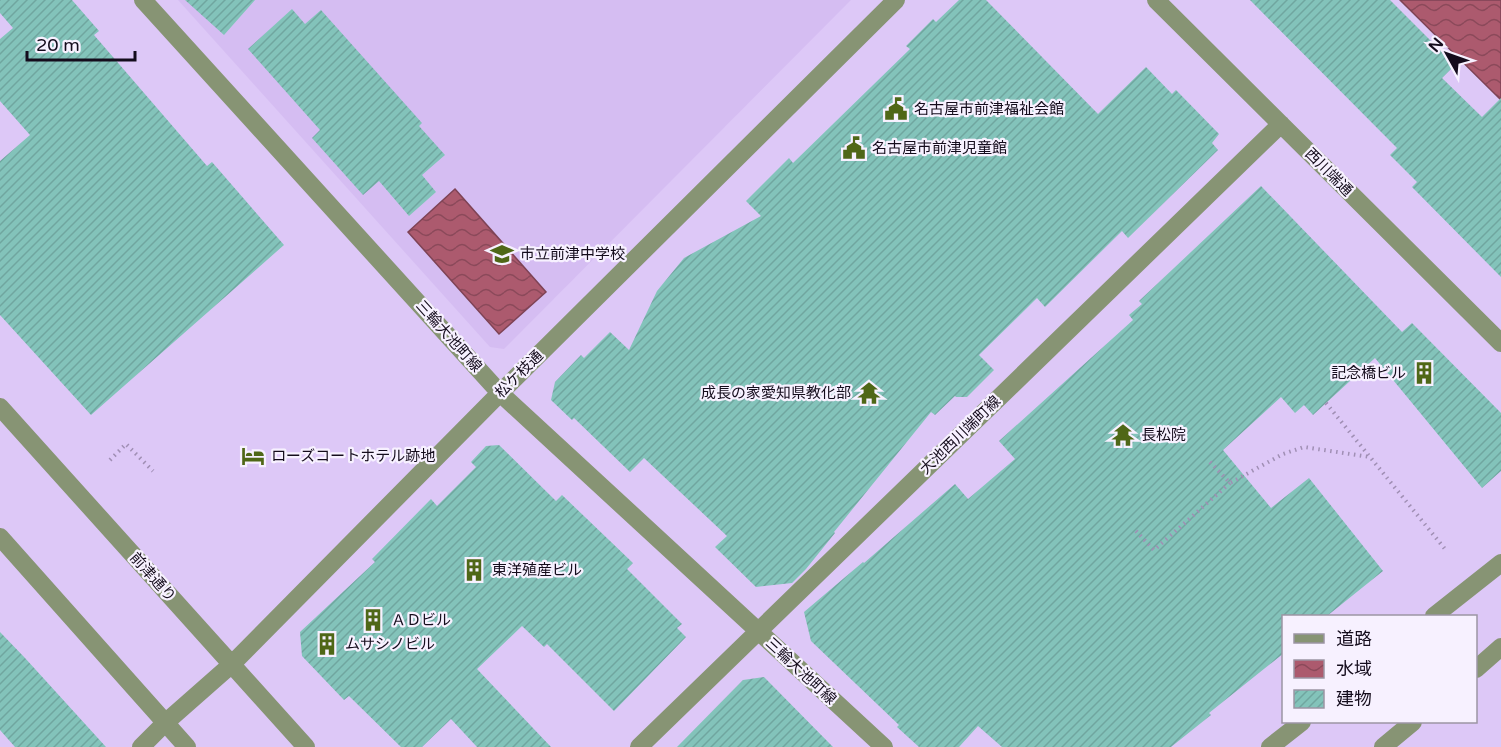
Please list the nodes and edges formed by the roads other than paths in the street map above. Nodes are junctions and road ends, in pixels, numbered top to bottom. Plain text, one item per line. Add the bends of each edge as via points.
1 (143, 0) edge
2 (896, 0) edge
3 (1156, 0) edge
4 (1281, 124) junction
5 (1501, 344) edge
6 (500, 393) junction
7 (0, 407) edge
8 (0, 537) edge
9 (1501, 563) edge
10 (1435, 615) edge
11 (758, 631) junction
12 (1501, 647) edge
13 (232, 664) junction
14 (1477, 668) edge
15 (165, 723) junction
16 (1301, 723) edge
17 (1412, 723) edge
18 (141, 747) edge
19 (187, 747) edge
20 (306, 747) edge
21 (639, 747) edge
22 (884, 747) edge
23 (1270, 747) edge
24 (1383, 747) edge

1 - 6 street, 三輪大池町線
2 - 6 street, 松ケ枝通
3 - 4 street, 西川端通
4 - 5 street, 西川端通
4 - 11 street, 大池西川端町線
6 - 11 street, 三輪大池町線
6 - 13 street, 松ケ枝通
7 - 13 street, 前津通り
8 - 15 street
9 - 10 street
11 - 21 street, 大池西川端町線
11 - 22 street, 三輪大池町線
12 - 14 street
13 - 15 street, 松ケ枝通
13 - 20 street, 前津通り
15 - 18 street, 松ケ枝通
15 - 19 street
16 - 23 street
17 - 24 street

